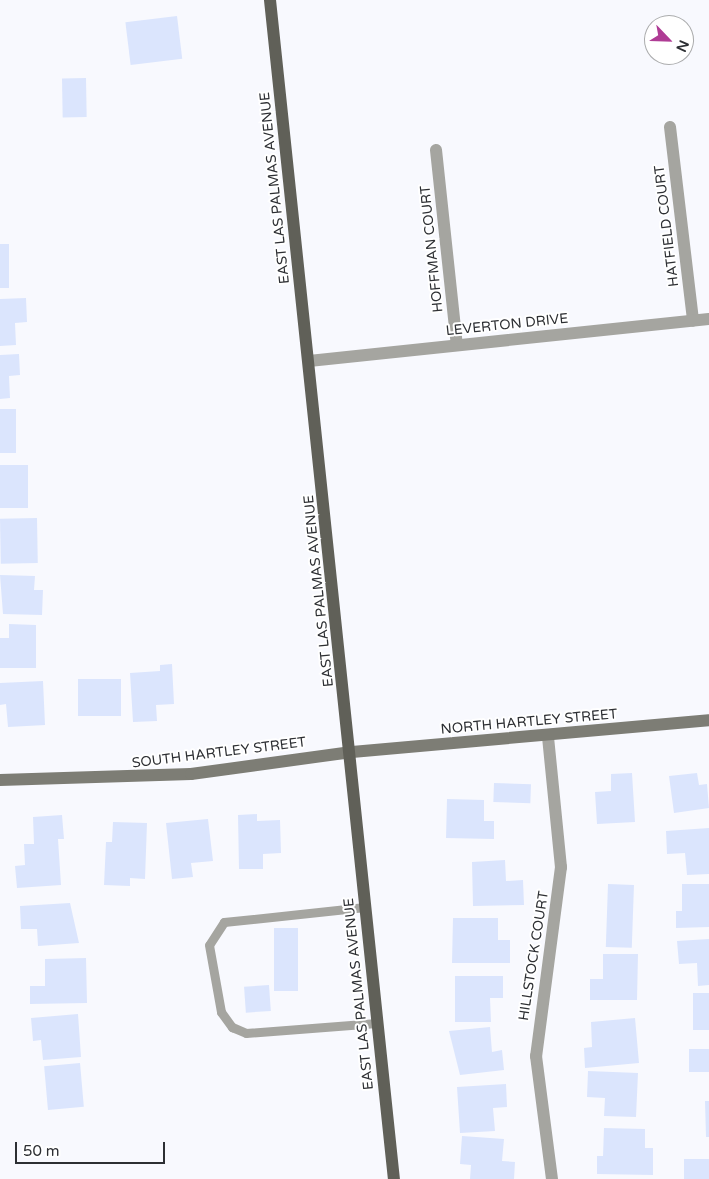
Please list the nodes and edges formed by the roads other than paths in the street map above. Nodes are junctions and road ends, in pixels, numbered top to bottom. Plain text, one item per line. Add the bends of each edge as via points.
1 (270, 0) edge
2 (670, 127) dead end
3 (436, 150) dead end
4 (709, 319) edge
5 (693, 321) junction
6 (458, 345) junction
7 (309, 361) junction
8 (709, 720) edge
9 (548, 737) junction
10 (352, 752) junction
11 (0, 780) edge
12 (365, 907) junction
13 (378, 1023) junction
14 (394, 1179) edge
15 (552, 1179) edge

1 - 7 main road, EAST LAS PALMAS AVENUE
2 - 5 street, HATFIELD COURT
3 - 6 street, HOFFMAN COURT
4 - 5 street, LEVERTON DRIVE
5 - 6 street, LEVERTON DRIVE
6 - 7 street, LEVERTON DRIVE
7 - 10 main road, EAST LAS PALMAS AVENUE
8 - 9 street, NORTH HARTLEY STREET
9 - 10 street, NORTH HARTLEY STREET
9 - 15 street, HILLSTOCK COURT via 561,867 536,1056
10 - 11 street, SOUTH HARTLEY STREET via 191,774
10 - 12 main road, EAST LAS PALMAS AVENUE
12 - 13 main road, EAST LAS PALMAS AVENUE
12 - 13 lane via 224,922 209,945 221,1012 232,1027 246,1033
13 - 14 main road, EAST LAS PALMAS AVENUE

